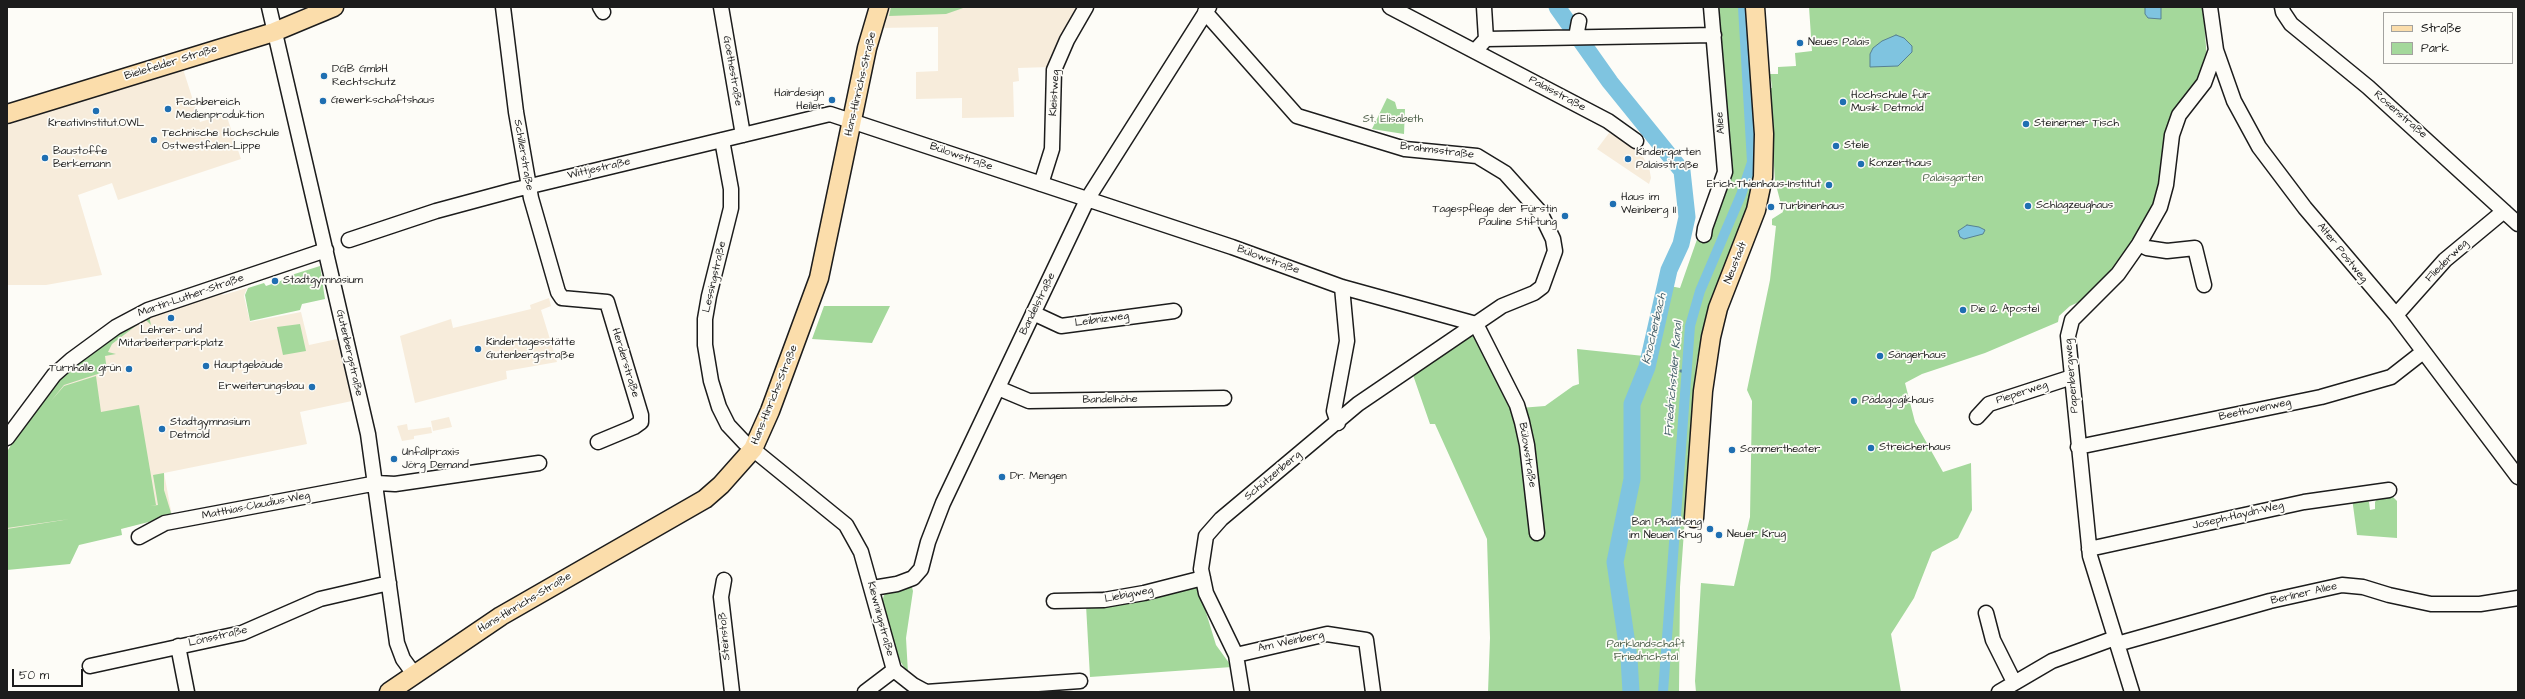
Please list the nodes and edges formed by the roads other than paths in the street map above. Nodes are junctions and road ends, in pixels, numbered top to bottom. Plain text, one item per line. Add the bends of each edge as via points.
1 (269, 7) edge
2 (334, 7) edge
3 (503, 7) edge
4 (721, 7) edge
5 (879, 7) edge
6 (1086, 7) edge
7 (1390, 7) edge
8 (1484, 7) edge
9 (1712, 7) edge
10 (1755, 7) edge
11 (2210, 7) edge
12 (2282, 7) edge
13 (1207, 10) edge
14 (1579, 21) dead end
15 (274, 32) junction
16 (1714, 35) junction
17 (1575, 37) junction
18 (1486, 39) junction
19 (2216, 50) junction
20 (1475, 51) junction
21 (7, 114) edge
22 (852, 120) junction
23 (743, 134) junction
24 (722, 140) junction
25 (1636, 141) dead end
26 (1041, 184) junction
27 (528, 186) junction
28 (1088, 198) junction
29 (2504, 211) junction
30 (2518, 224) edge
31 (1704, 235) dead end
32 (349, 240) dead end
33 (2139, 244) junction
34 (326, 250) junction
35 (2204, 285) dead end
36 (1342, 287) junction
37 (562, 298) joint
38 (1174, 311) dead end
39 (1033, 313) junction
40 (2396, 316) junction
41 (1476, 324) junction
42 (2423, 352) junction
43 (2072, 377) junction
44 (998, 388) junction
45 (1224, 398) dead end
46 (1977, 417) dead end
47 (1338, 422) junction
48 (7, 438) edge
49 (598, 442) dead end
50 (2078, 447) junction
51 (753, 449) junction
52 (539, 463) dead end
53 (2518, 478) edge
54 (377, 483) junction
55 (2388, 490) dead end
56 (1694, 518) dead end
57 (1537, 533) dead end
58 (139, 537) dead end
59 (2088, 549) junction
60 (1203, 578) junction
61 (724, 580) dead end
62 (389, 583) junction
63 (873, 588) junction
64 (2518, 598) edge
65 (1054, 601) dead end
66 (1986, 613) dead end
67 (2116, 641) junction
68 (178, 646) junction
69 (1236, 655) junction
70 (90, 666) dead end
71 (894, 670) junction
72 (414, 674) junction
73 (1080, 681) dead end
74 (2014, 682) junction
75 (187, 692) edge
76 (389, 692) edge
77 (732, 692) edge
78 (865, 692) edge
79 (1242, 692) edge
80 (1372, 692) edge
81 (1999, 692) edge
82 (2132, 692) edge

1 - 15 street, Gutenbergstraße
2 - 15 main road, Bielefelder Straße
3 - 27 street, Schillerstraße
4 - 23 street, Goethestraße
5 - 22 main road, Hans-Hinrichs-Straße via 867,48
6 - 26 street, Kleistweg via 1054,70 1052,149
7 - 20 street, Palaisstraße
8 - 18 street
9 - 16 street, Allee
10 - 56 main road, Neustadt via 1764,134 1763,177 1756,210 1718,308 1711,337 1703,391
11 - 19 street, Alter Postweg
12 - 29 street, Rosenstraße via 2290,24 2368,87
13 - 28 street, Bandelstraße
13 - 41 street, Brahmsstraße via 1297,116 1405,148 1477,156 1505,173 1540,212 1556,251 1542,287 1502,306
14 - 17 street
15 - 21 main road, Bielefelder Straße
15 - 34 street, Gutenbergstraße
16 - 17 street
16 - 31 street, Allee via 1725,172
17 - 18 street
18 - 20 street
19 - 33 street, Papenbergweg via 2204,83 2179,115 2172,135 2166,185 2160,207
19 - 40 street, Alter Postweg via 2234,101 2259,148
20 - 25 street, Palaisstraße via 1608,121
22 - 23 street, Wittjestraße via 830,114
22 - 26 street, Bülowstraße
22 - 51 main road, Hans-Hinrichs-Straße via 819,278 770,411
23 - 24 street, Wittjestraße
24 - 27 street, Wittjestraße
24 - 51 street, Lessingstraße via 731,189 731,208 709,296 705,319 705,345 711,381 719,407 736,435
26 - 28 street, Bülowstraße
27 - 32 street, Wittjestraße via 436,211
27 - 37 street, Schillerstraße via 556,287
28 - 36 street, Bülowstraße
28 - 39 street, Bandelstraße
29 - 30 street, Rosenstraße
29 - 40 street, Fliederweg via 2446,260
33 - 35 street via 2167,251 2195,248
33 - 43 street, Papenbergweg via 2118,274 2072,320 2068,336
34 - 48 street, Martin-Luther-Straße via 148,310 116,327 54,375
34 - 54 street, Gutenbergstraße
36 - 41 street, Bülowstraße
36 - 47 street via 1347,341 1334,411
37 - 49 street, Herderstraße via 607,302 641,415 641,422 634,427
38 - 39 street, Leibnizweg via 1061,326
39 - 44 street, Bandelstraße
40 - 42 street, Alter Postweg
41 - 47 street, Schützenberg via 1358,404
41 - 57 street, Bülowstraße via 1517,405 1522,422
42 - 50 street, Beethovenweg via 2391,377 2321,397
42 - 53 street, Alter Postweg
43 - 46 street, Pieperweg via 1989,404
43 - 50 street, Papenbergweg
44 - 45 street, Bandelhöhe via 1029,401
44 - 63 street, Bandelstraße via 943,503 921,569 913,578
47 - 60 street, Schützenberg via 1214,526 1206,536 1203,547
50 - 59 street, Papenbergweg
51 - 63 street, Kiewningstraße via 846,525 861,552
51 - 72 main road, Hans-Hinrichs-Straße via 721,486 705,499 500,616
52 - 54 street via 395,484
54 - 58 street, Matthias-Claudius-Weg via 165,523
54 - 62 street, Gutenbergstraße
55 - 59 street, Joseph-Haydn-Weg via 2304,502
59 - 67 street, Papenbergweg
60 - 65 street, Liebigweg via 1104,600
60 - 69 street, Schützenberg via 1206,593
61 - 77 street, Steinstoß via 721,597
62 - 68 street, Lönsstraße via 320,599 242,633
62 - 72 street, Gutenbergstraße via 397,643 403,659
63 - 71 street, Kiewningstraße
64 - 67 street, Berliner Allee via 2480,604 2431,604 2389,595 2363,586 2342,585
66 - 74 street via 1987,624 1998,652
67 - 74 street, Berliner Allee via 2052,661
67 - 82 street, Papenbergweg
68 - 70 street, Lönsstraße
68 - 75 street
69 - 79 street, Schützenberg
69 - 80 street, Am Weinberg via 1327,634 1366,640
71 - 73 street, Kiewningstraße via 926,692
71 - 78 street
72 - 76 main road, Hans-Hinrichs-Straße
74 - 81 street, Berliner Allee

